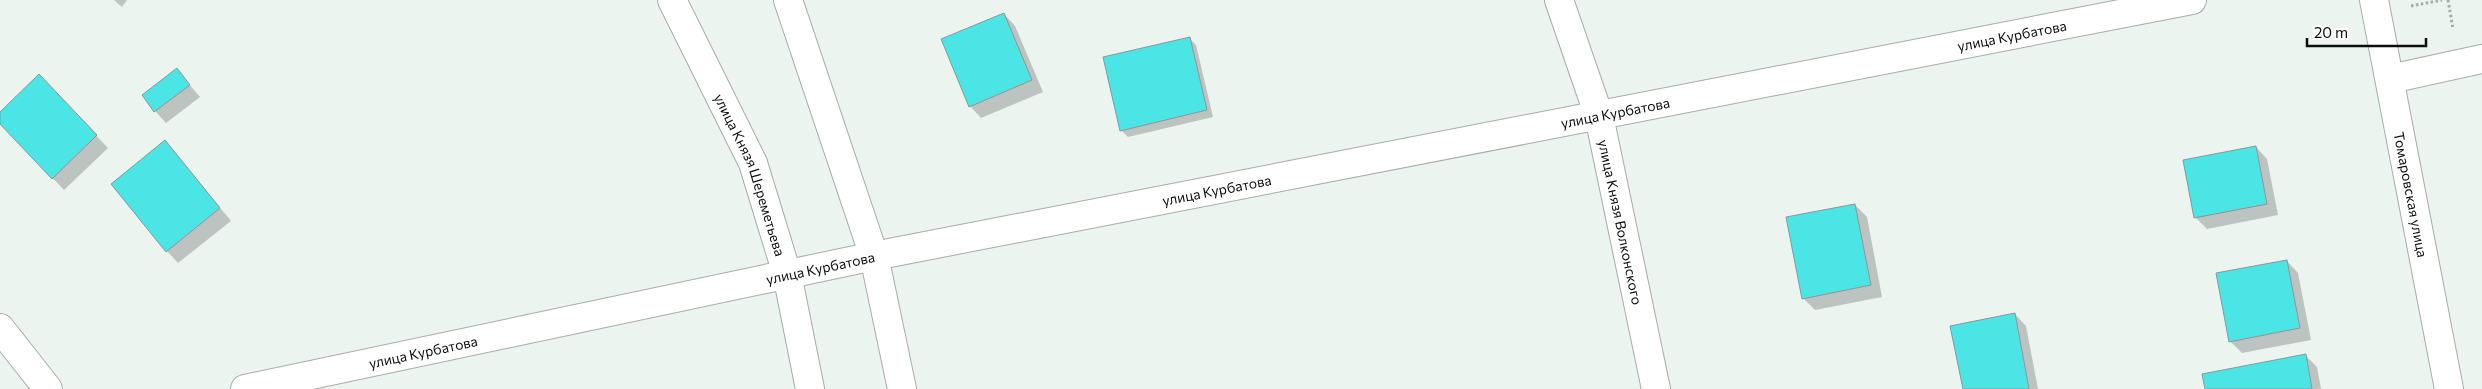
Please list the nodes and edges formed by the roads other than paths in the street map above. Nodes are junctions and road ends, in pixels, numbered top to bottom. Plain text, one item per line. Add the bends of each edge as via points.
1 (672, 0) edge
2 (788, 0) edge
3 (1560, 0) edge
4 (2192, 0) edge
5 (2374, 0) edge
6 (2482, 59) edge
7 (2390, 79) junction
8 (1599, 116) junction
9 (874, 256) junction
10 (787, 274) junction
11 (0, 328) edge
12 (48, 389) edge
13 (245, 389) edge
14 (810, 389) edge
15 (902, 389) edge
16 (1656, 389) edge
17 (2449, 389) edge

1 - 10 street, улица Князя Шереметьева via 753,163
2 - 9 street
3 - 8 street, улица Князя Волконского
4 - 8 street, улица Курбатова
5 - 7 street, Томаровская улица
6 - 7 street
7 - 17 street, Томаровская улица
8 - 9 street, улица Курбатова
8 - 16 street, улица Князя Волконского
9 - 10 street, улица Курбатова
9 - 15 street
10 - 13 street, улица Курбатова
10 - 14 street, улица Князя Шереметьева
11 - 12 street

